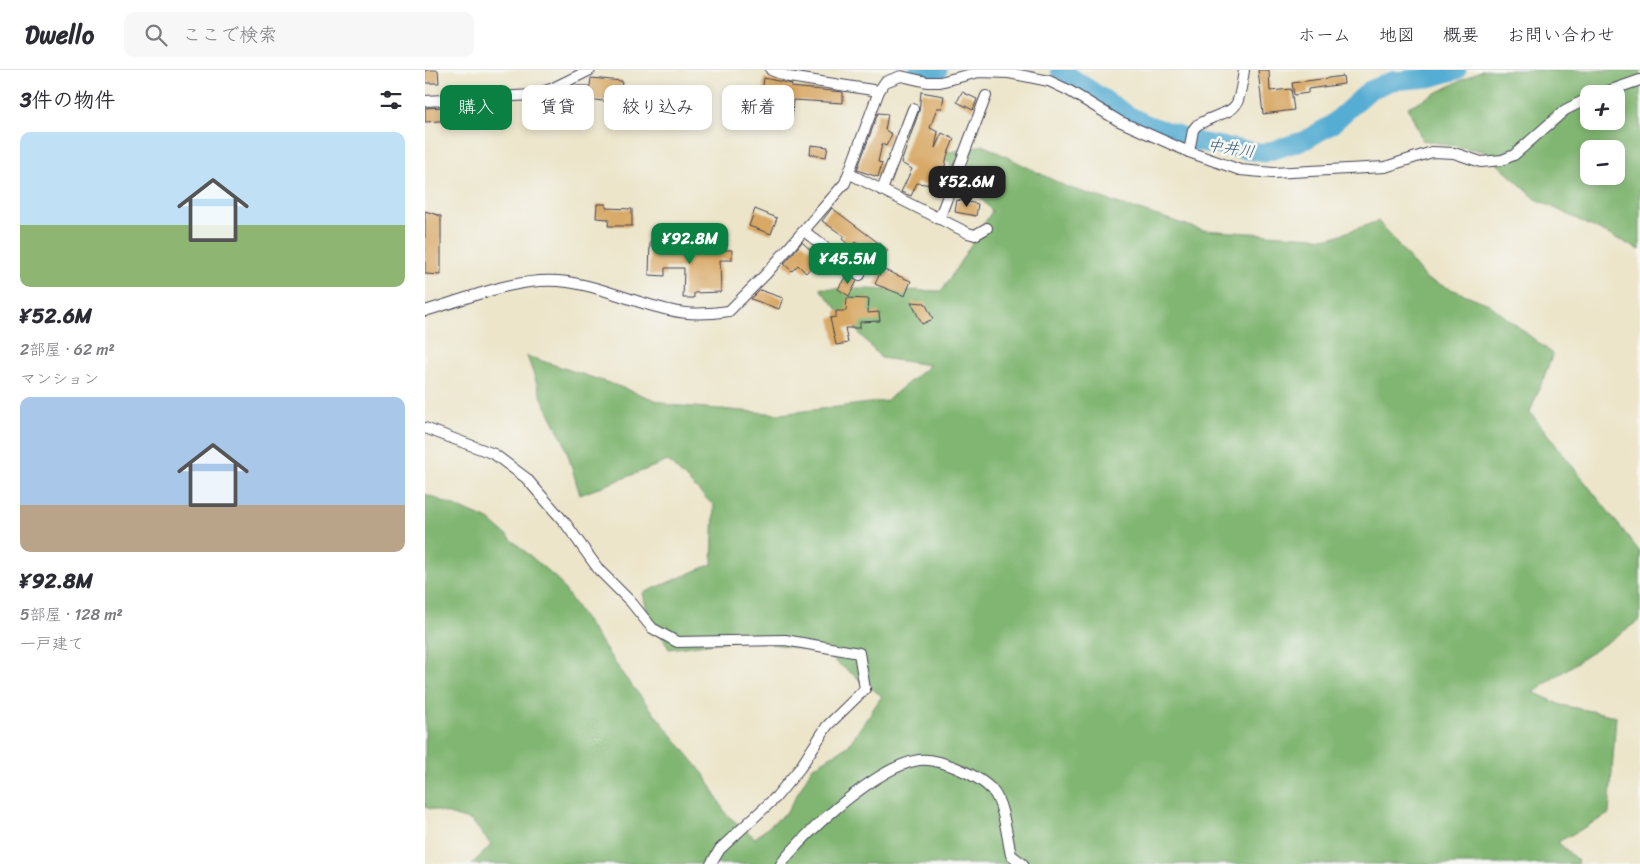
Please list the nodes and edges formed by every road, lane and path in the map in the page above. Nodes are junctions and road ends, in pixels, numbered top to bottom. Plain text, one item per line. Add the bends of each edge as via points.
1 (590, 70) edge
2 (771, 70) edge
3 (1244, 70) edge
4 (1640, 80) edge
5 (1625, 85) edge
6 (879, 91) junction
7 (986, 96) dead end
8 (425, 101) edge
9 (1580, 102) edge
10 (913, 108) dead end
11 (1190, 148) junction
12 (850, 174) junction
13 (882, 190) junction
14 (939, 219) junction
15 (987, 228) dead end
16 (804, 231) junction
17 (860, 275) dead end
18 (425, 312) edge
19 (425, 428) edge
20 (711, 864) edge
21 (781, 864) edge
22 (1023, 864) edge

1 - 8 street via 532,95
2 - 6 street via 789,77
3 - 11 street via 1239,99 1233,110 1206,120 1193,130
4 - 5 street
6 - 11 street via 885,82 901,76 940,82 979,72 1009,72 1049,81 1119,121
6 - 12 street
7 - 14 street
9 - 11 street via 1565,110 1514,155 1491,163 1454,153 1432,152 1385,167 1273,174 1240,170
10 - 13 street
12 - 13 street
12 - 16 street
13 - 14 street
14 - 15 street via 975,235
16 - 17 street
16 - 18 street via 729,311 689,313 669,310 607,291 549,281 513,285
19 - 20 street via 494,454 526,478 566,524 599,570 652,628 677,642 785,640 859,652 865,689 827,726 800,768 775,798 720,849
21 - 22 street via 818,823 876,779 919,760 936,760 981,780 993,790 999,800 1011,855

